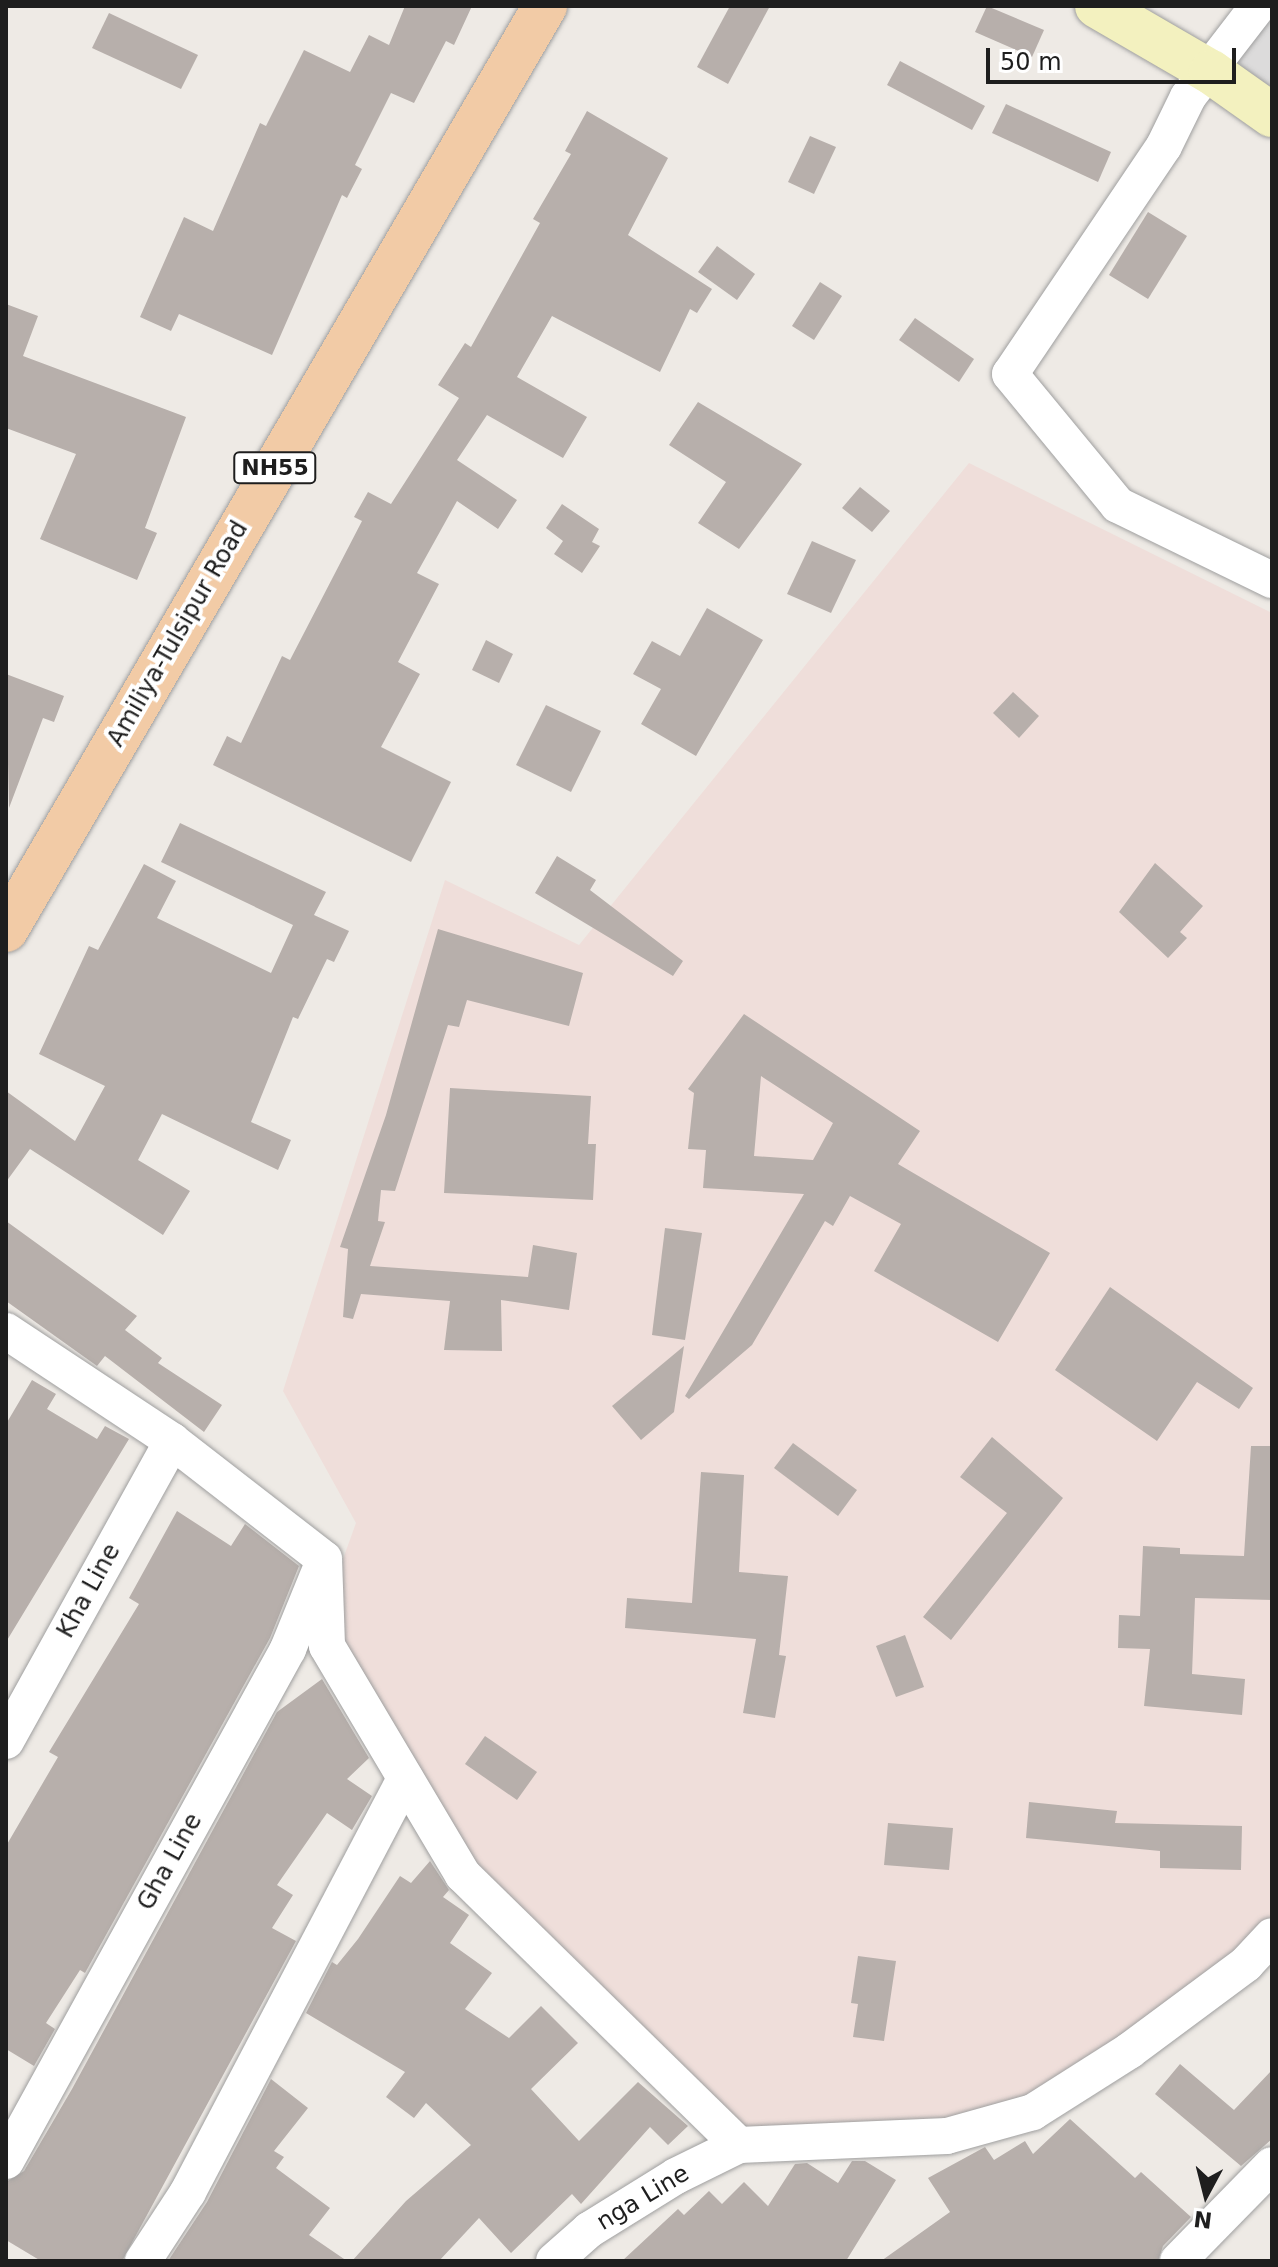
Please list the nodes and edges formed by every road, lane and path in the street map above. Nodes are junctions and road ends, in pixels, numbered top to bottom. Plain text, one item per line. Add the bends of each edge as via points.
1 (545, 6) edge
2 (1097, 6) edge
3 (1258, 6) edge
4 (1211, 72) junction
5 (1272, 115) edge
6 (1272, 580) edge
7 (6, 930) edge
8 (9, 1339) edge
9 (172, 1441) junction
10 (324, 1559) junction
11 (6, 1741) edge
12 (405, 1778) junction
13 (1272, 1936) edge
14 (739, 2145) junction
15 (6, 2161) edge
16 (1272, 2165) edge
17 (143, 2261) edge
18 (554, 2261) edge
19 (1178, 2261) edge

1 - 7 main road, Amiliya-Tulsipur Road / NH55
2 - 4 street
3 - 4 street
4 - 5 street
4 - 6 street via 1188,97 1164,146 1010,374 1118,505
8 - 9 street
9 - 10 street
9 - 11 street, Kha Line
10 - 12 street via 327,1646
10 - 15 street, Gha Line via 288,1649
12 - 14 street via 463,1875
12 - 17 street via 188,2192
13 - 14 street via 1246,1964 1033,2112 947,2136
14 - 18 street, nga Line via 601,2222
16 - 19 street

